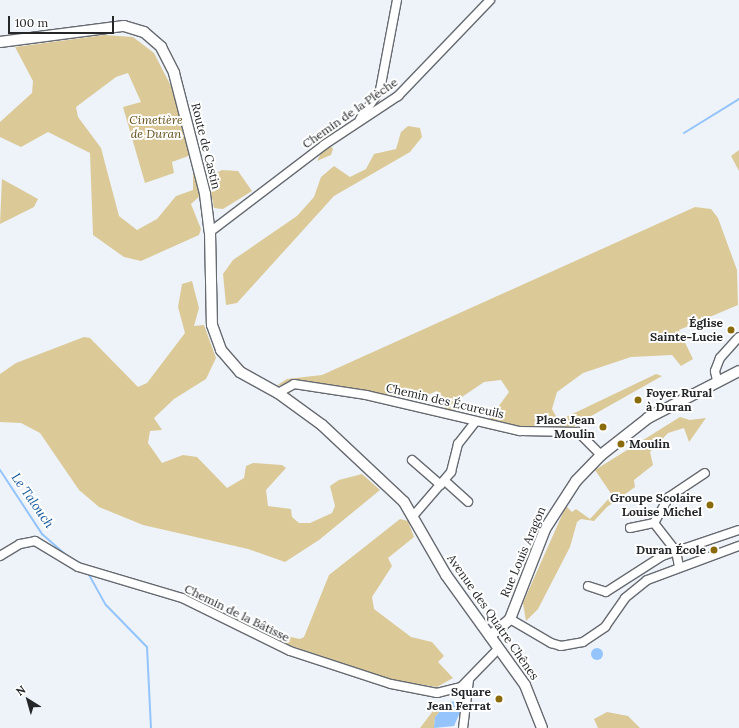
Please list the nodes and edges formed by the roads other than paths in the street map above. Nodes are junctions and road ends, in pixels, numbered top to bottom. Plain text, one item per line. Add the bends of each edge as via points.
1 (398, 0) edge
2 (490, 0) edge
3 (0, 42) edge
4 (351, 128) junction
5 (210, 232) junction
6 (739, 337) edge
7 (739, 371) edge
8 (718, 380) junction
9 (278, 393) junction
10 (475, 422) junction
11 (601, 455) junction
12 (412, 460) dead end
13 (705, 473) dead end
14 (443, 483) junction
15 (468, 502) dead end
16 (414, 515) junction
17 (654, 523) junction
18 (630, 528) dead end
19 (739, 530) edge
20 (739, 546) edge
21 (676, 551) junction
22 (1, 554) edge
23 (680, 567) junction
24 (588, 586) dead end
25 (510, 620) junction
26 (490, 636) junction
27 (499, 648) junction
28 (469, 680) junction
29 (463, 728) edge
30 (542, 728) edge

1 - 4 street via 380,90
2 - 4 street, Chemin de la Plèche via 413,83
3 - 5 street, Route de Castin via 116,26 136,29 152,38 174,73 197,159
4 - 5 street, Chemin de la Plèche via 324,145
5 - 9 street, Route de Castin via 211,311 215,338 229,362 240,372
6 - 8 street via 720,358 715,371
7 - 8 street, Rue Louis Aragon
8 - 11 street, Rue Louis Aragon via 652,416
9 - 10 street, Chemin des Écureuils via 294,384 366,395
9 - 16 street, Avenue des Quatre Chênes via 322,426 397,494
10 - 11 street, Chemin des Écureuils via 520,431 578,432
10 - 14 street via 458,444 454,465
11 - 25 street, Rue Louis Aragon via 555,509
12 - 14 street
13 - 17 street via 669,497
14 - 15 street
14 - 16 street
16 - 26 street, Avenue des Quatre Chênes via 446,575
17 - 18 street
17 - 21 street
19 - 21 street
20 - 23 street
21 - 23 street
21 - 24 street via 644,566 606,592
22 - 28 street, Chemin de la Bâtisse via 35,541 78,567 182,598 270,643 316,661 391,684 437,693 454,690
23 - 25 street via 635,588 605,627 583,642 561,646 551,643
25 - 26 street, Rue Louis Aragon
26 - 27 street, Avenue des Quatre Chênes
27 - 28 street
27 - 30 street, Avenue des Quatre Chênes via 525,685
28 - 29 street

